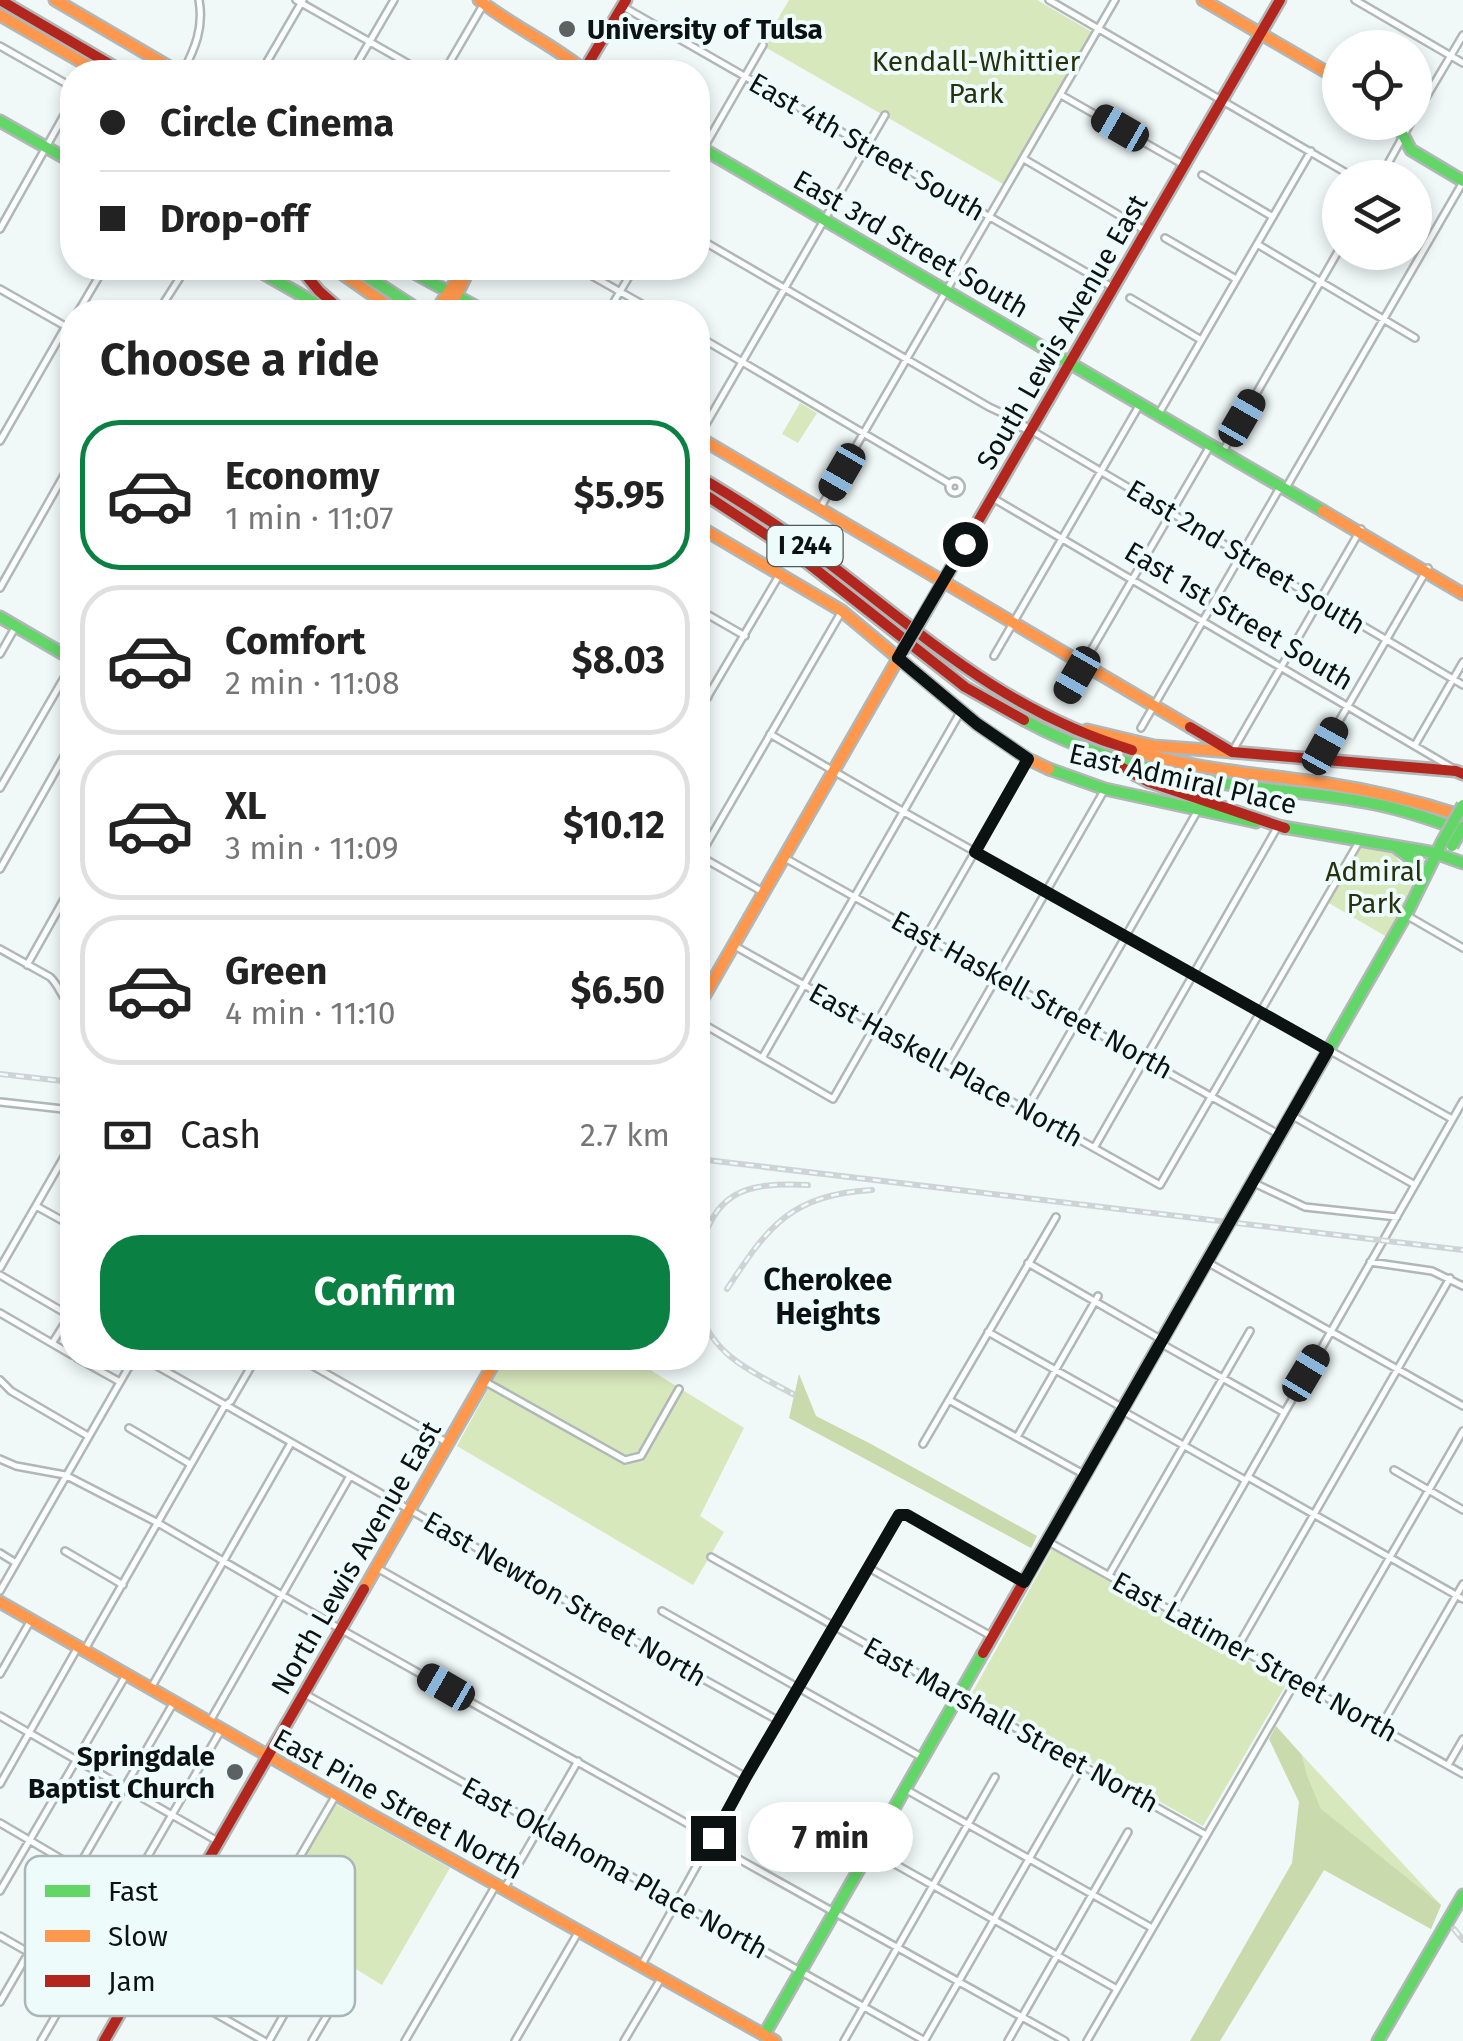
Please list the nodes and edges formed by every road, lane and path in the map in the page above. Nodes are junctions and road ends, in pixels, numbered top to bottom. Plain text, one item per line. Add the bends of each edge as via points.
1 (0, 0) edge
2 (56, 0) edge
3 (199, 0) edge
4 (394, 0) edge
5 (1049, 0) edge
6 (1116, 0) edge
7 (1203, 0) edge
8 (1280, 0) edge
9 (1355, 0) edge
10 (300, 1) edge
11 (483, 1) edge
12 (624, 3) edge
13 (0, 15) edge
14 (1098, 29) junction
15 (1260, 33) junction
16 (1463, 35) edge
17 (370, 42) junction
18 (763, 44) dead end
19 (0, 46) edge
20 (1450, 56) junction
21 (97, 57) junction
22 (78, 60) edge
23 (102, 60) edge
24 (104, 60) edge
25 (159, 60) edge
26 (186, 60) edge
27 (268, 60) edge
28 (359, 60) edge
29 (402, 60) edge
30 (453, 60) edge
31 (570, 60) edge
32 (591, 60) edge
33 (1463, 64) edge
34 (1322, 69) edge
35 (744, 76) junction
36 (60, 81) edge
37 (1432, 87) edge
38 (1060, 94) junction
39 (1222, 100) junction
40 (885, 115) dead end
41 (0, 122) edge
42 (60, 124) edge
43 (710, 133) edge
44 (1405, 140) edge
45 (867, 147) junction
46 (47, 148) junction
47 (1311, 152) junction
48 (60, 155) edge
49 (710, 157) edge
50 (1024, 159) junction
51 (1325, 160) edge
52 (1184, 165) junction
53 (1202, 175) dead end
54 (1463, 181) edge
55 (0, 210) edge
56 (8, 215) junction
57 (1272, 217) junction
58 (989, 218) junction
59 (825, 219) junction
60 (0, 229) edge
61 (1146, 230) junction
62 (1165, 238) dead end
63 (1256, 244) junction
64 (710, 245) edge
65 (1327, 270) edge
66 (275, 280) edge
67 (310, 280) edge
68 (351, 280) edge
69 (372, 280) edge
70 (428, 280) edge
71 (460, 280) edge
72 (599, 280) edge
73 (627, 280) edge
74 (1236, 280) junction
75 (1320, 282) junction
76 (1112, 287) junction
77 (785, 288) junction
78 (2, 290) edge
79 (947, 291) junction
80 (620, 292) junction
81 (453, 293) junction
82 (0, 298) edge
83 (1130, 298) dead end
84 (310, 300) edge
85 (329, 300) edge
86 (381, 300) edge
87 (402, 300) edge
88 (446, 300) edge
89 (451, 300) edge
90 (465, 300) edge
91 (615, 300) edge
92 (634, 300) edge
93 (1383, 319) junction
94 (60, 322) edge
95 (1415, 338) dead end
96 (1201, 340) junction
97 (60, 343) edge
98 (710, 343) edge
99 (908, 359) junction
100 (1069, 361) junction
101 (742, 362) junction
102 (1140, 404) junction
103 (1158, 415) junction
104 (710, 417) edge
105 (1029, 429) junction
106 (864, 432) junction
107 (0, 441) edge
108 (710, 444) edge
109 (1210, 446) junction
110 (1222, 453) junction
111 (1101, 472) junction
112 (60, 483) edge
113 (710, 484) edge
114 (950, 484) dead end
115 (1282, 488) junction
116 (710, 498) edge
117 (992, 498) junction
118 (819, 510) junction
119 (1172, 513) junction
120 (1360, 531) junction
121 (710, 533) edge
122 (1062, 539) junction
123 (1241, 555) junction
124 (1426, 570) junction
125 (780, 574) junction
126 (1132, 580) junction
127 (942, 582) junction
128 (0, 588) edge
129 (1463, 594) edge
130 (1320, 601) junction
131 (842, 611) junction
132 (710, 616) edge
133 (0, 617) edge
134 (1203, 622) junction
135 (1012, 623) junction
136 (16, 626) junction
137 (744, 636) junction
138 (1386, 640) junction
139 (60, 653) edge
140 (0, 654) edge
141 (900, 655) junction
142 (994, 656) dead end
143 (1463, 662) edge
144 (1083, 665) junction
145 (1281, 668) junction
146 (60, 676) edge
147 (1453, 679) junction
148 (1463, 685) edge
149 (710, 694) edge
150 (1064, 697) dead end
151 (1347, 706) junction
152 (1153, 707) junction
153 (961, 711) junction
154 (1048, 719) junction
155 (1141, 728) dead end
156 (770, 734) junction
157 (1415, 746) junction
158 (1092, 751) junction
159 (1232, 752) junction
160 (1028, 759) junction
161 (1317, 759) junction
162 (60, 763) edge
163 (833, 770) junction
164 (1460, 773) edge
165 (1, 784) edge
166 (1106, 789) junction
167 (1463, 805) edge
168 (1198, 810) junction
169 (904, 812) junction
170 (1463, 816) edge
171 (1282, 827) junction
172 (1463, 829) edge
173 (710, 836) edge
174 (1360, 840) junction
175 (1396, 847) junction
176 (1444, 849) junction
177 (975, 852) junction
178 (784, 856) junction
179 (1463, 862) edge
180 (710, 863) edge
181 (0, 869) edge
182 (1424, 875) junction
183 (763, 892) junction
184 (1046, 892) junction
185 (855, 896) junction
186 (60, 906) edge
187 (1406, 914) junction
188 (1125, 935) junction
189 (926, 936) junction
190 (733, 945) junction
191 (1463, 948) edge
192 (0, 949) edge
193 (27, 965) junction
194 (1193, 974) junction
195 (998, 976) junction
196 (804, 985) junction
197 (710, 986) edge
198 (60, 990) edge
199 (1261, 1011) junction
200 (1076, 1021) junction
201 (875, 1025) junction
202 (710, 1029) edge
203 (1328, 1050) junction
204 (762, 1058) junction
205 (1144, 1059) junction
206 (947, 1065) junction
207 (1212, 1096) junction
208 (1463, 1101) edge
209 (0, 1102) edge
210 (60, 1109) edge
211 (1026, 1110) junction
212 (1291, 1115) junction
213 (1452, 1120) junction
214 (1280, 1135) junction
215 (1094, 1148) junction
216 (60, 1163) edge
217 (1252, 1182) junction
218 (1415, 1185) junction
219 (36, 1206) junction
220 (1056, 1217) dead end
221 (1397, 1217) junction
222 (60, 1219) edge
223 (1207, 1262) junction
224 (1370, 1262) junction
225 (1028, 1264) junction
226 (0, 1272) edge
227 (1450, 1278) junction
228 (1463, 1286) edge
229 (1096, 1299) junction
230 (60, 1309) edge
231 (0, 1313) edge
232 (60, 1330) edge
233 (1250, 1331) dead end
234 (1331, 1331) junction
235 (988, 1332) junction
236 (1161, 1342) junction
237 (53, 1344) junction
238 (60, 1348) edge
239 (1055, 1369) junction
240 (1398, 1369) junction
241 (99, 1370) edge
242 (127, 1370) edge
243 (164, 1370) edge
244 (249, 1370) edge
245 (321, 1370) edge
246 (490, 1370) edge
247 (1223, 1378) junction
248 (0, 1380) edge
249 (484, 1381) junction
250 (120, 1382) junction
251 (679, 1389) dead end
252 (949, 1400) junction
253 (226, 1406) junction
254 (1463, 1406) edge
255 (1122, 1409) junction
256 (1283, 1412) junction
257 (129, 1428) dead end
258 (1463, 1430) edge
259 (88, 1436) junction
260 (1017, 1437) junction
261 (291, 1443) junction
262 (448, 1443) junction
263 (922, 1444) dead end
264 (1184, 1446) junction
265 (0, 1459) edge
266 (190, 1464) junction
267 (1394, 1470) dead end
268 (1085, 1474) junction
269 (65, 1475) junction
270 (350, 1476) junction
271 (1246, 1478) junction
272 (1428, 1490) junction
273 (1463, 1510) edge
274 (410, 1511) junction
275 (1315, 1515) junction
276 (158, 1523) junction
277 (1047, 1541) junction
278 (64, 1552) dead end
279 (0, 1553) edge
280 (711, 1557) dead end
281 (1390, 1557) junction
282 (224, 1561) junction
283 (16, 1562) junction
284 (377, 1568) junction
285 (868, 1568) junction
286 (1109, 1576) junction
287 (1024, 1582) junction
288 (1463, 1584) edge
289 (123, 1585) junction
290 (0, 1591) edge
291 (282, 1595) junction
292 (1460, 1597) edge
293 (0, 1602) edge
294 (1171, 1611) junction
295 (662, 1612) dead end
296 (31, 1620) junction
297 (834, 1626) junction
298 (342, 1629) junction
299 (992, 1636) junction
300 (1238, 1648) junction
301 (81, 1649) junction
302 (0, 1674) edge
303 (126, 1675) junction
304 (1296, 1681) junction
305 (799, 1688) junction
306 (150, 1689) junction
307 (1313, 1690) junction
308 (305, 1694) junction
309 (958, 1696) junction
310 (174, 1702) junction
311 (0, 1716) edge
312 (779, 1721) junction
313 (209, 1723) junction
314 (1380, 1728) junction
315 (221, 1730) junction
316 (29, 1732) junction
317 (1463, 1739) edge
318 (269, 1757) junction
319 (923, 1758) junction
320 (76, 1760) junction
321 (578, 1762) junction
322 (1082, 1765) junction
323 (1448, 1765) junction
324 (1463, 1774) edge
325 (746, 1777) junction
326 (996, 1777) dead end
327 (0, 1784) edge
328 (124, 1788) junction
329 (905, 1789) junction
330 (336, 1795) junction
331 (172, 1815) junction
332 (0, 1822) edge
333 (968, 1825) junction
334 (540, 1826) junction
335 (1128, 1832) dead end
336 (1206, 1834) junction
337 (30, 1840) junction
338 (712, 1840) junction
339 (219, 1842) junction
340 (870, 1850) junction
341 (57, 1856) edge
342 (85, 1856) edge
343 (148, 1856) edge
344 (211, 1856) edge
345 (300, 1856) edge
346 (1030, 1860) junction
347 (932, 1886) junction
348 (500, 1887) junction
349 (0, 1891) edge
350 (1092, 1894) junction
351 (1463, 1894) edge
352 (678, 1902) junction
353 (835, 1911) junction
354 (995, 1920) junction
355 (1152, 1928) junction
356 (578, 1931) junction
357 (0, 1936) edge
358 (898, 1946) junction
359 (25, 1951) edge
360 (1057, 1955) junction
361 (25, 1960) edge
362 (641, 1966) junction
363 (800, 1972) junction
364 (662, 1978) junction
365 (959, 1980) junction
366 (1117, 1989) junction
367 (0, 2002) edge
368 (864, 2006) junction
369 (55, 2016) edge
370 (118, 2016) edge
371 (221, 2016) edge
372 (282, 2016) edge
373 (327, 2016) edge
374 (1022, 2017) junction
375 (766, 2039) edge
376 (40, 2041) edge
377 (104, 2041) edge
378 (266, 2041) edge
379 (312, 2041) edge
380 (405, 2041) edge
381 (515, 2041) edge
382 (624, 2041) edge
383 (844, 2041) edge
384 (925, 2041) edge
385 (1008, 2041) edge
386 (1065, 2041) edge
387 (1087, 2041) edge
388 (1378, 2041) edge

1 - 21 main road
2 - 25 main road
3 - 26 street via 199,36
4 - 17 street
5 - 14 street
6 - 14 street
7 - 15 main road
8 - 15 main road, South Lewis Avenue East
9 - 20 street
10 - 17 street
10 - 27 street
11 - 30 street
11 - 31 main road
12 - 32 main road
12 - 35 street, East 4th Street South
13 - 22 main road
14 - 38 street
14 - 39 street
15 - 34 main road
15 - 39 main road, South Lewis Avenue East
16 - 20 street
17 - 28 street
17 - 29 street
18 - 35 street
19 - 36 street
20 - 33 street
20 - 37 street
21 - 23 main road
21 - 24 main road
35 - 43 street
35 - 45 street, East 4th Street South
38 - 50 street
38 - 52 street
39 - 47 street
39 - 52 main road, South Lewis Avenue East
40 - 45 street
41 - 46 main road
42 - 46 street
44 - 54 main road
45 - 58 street, East 4th Street South
45 - 59 street
46 - 48 main road
46 - 56 street
47 - 51 street
47 - 57 street
49 - 59 main road, East 3rd Street South
50 - 58 street
50 - 61 street
52 - 61 main road, South Lewis Avenue East
53 - 57 street
54 - 93 street
55 - 56 street
56 - 60 street
57 - 63 street
58 - 76 street, East 4th Street South
58 - 79 street
59 - 77 street
59 - 79 main road, East 3rd Street South
61 - 76 main road, South Lewis Avenue East
62 - 74 street
63 - 74 street
63 - 75 street
64 - 77 street, East 2nd Street South
65 - 75 street
66 - 84 main road
67 - 85 main road
68 - 86 main road
69 - 87 main road
70 - 81 main road
71 - 81 main road
72 - 80 street
73 - 80 street
74 - 96 street
75 - 93 street
75 - 110 street
76 - 100 main road, South Lewis Avenue East
77 - 99 street, East 2nd Street South
77 - 101 street
78 - 82 street
78 - 94 street
79 - 99 street
79 - 100 main road, East 3rd Street South
80 - 91 street
80 - 92 street
81 - 88 main road
81 - 89 main road
81 - 90 main road
83 - 96 street
93 - 95 street
93 - 115 street
96 - 103 street
97 - 107 street
98 - 101 street
99 - 105 street, East 2nd Street South via 1010,424
99 - 106 street
100 - 102 main road, East 3rd Street South
100 - 105 main road, South Lewis Avenue East
101 - 104 street
101 - 106 street
102 - 103 main road, East 3rd Street South
102 - 111 street
103 - 109 main road, East 3rd Street South
105 - 111 street, East 2nd Street South
105 - 117 main road, South Lewis Avenue East
106 - 114 street
106 - 118 street
108 - 118 main road
109 - 110 main road, East 3rd Street South
109 - 119 street
110 - 115 main road, East 3rd Street South
111 - 119 street, East 2nd Street South
111 - 122 street
112 - 128 street
113 - 154 main road, I 244 via 790,535 960,668
115 - 120 main road, East 3rd Street South
115 - 123 street
116 - 158 main road, I 244 via 800,558 965,686
117 - 122 street, East 1st Street South
117 - 127 main road, South Lewis Avenue East
118 - 127 main road
119 - 123 street, East 2nd Street South
119 - 126 street
120 - 124 main road, East 3rd Street South
120 - 130 street
121 - 125 main road, East Admiral Place
122 - 126 street, East 1st Street South
122 - 135 street
123 - 130 street, East 2nd Street South
123 - 134 street
124 - 129 main road, East 3rd Street South
124 - 138 street
125 - 131 main road, East Admiral Place
125 - 137 street
126 - 134 street, East 1st Street South
126 - 144 street
127 - 135 main road
127 - 141 main road, bridge
130 - 138 street, East 2nd Street South
130 - 145 street
131 - 141 main road, East Admiral Place
131 - 156 street
132 - 137 street
133 - 136 main road
134 - 145 street, East 1st Street South
134 - 152 street
135 - 142 street
135 - 144 main road
136 - 139 main road
136 - 140 street
137 - 149 street
138 - 147 street, East 2nd Street South
138 - 151 street
141 - 153 main road, East Admiral Place
141 - 163 main road
143 - 147 street
144 - 150 street
144 - 152 main road
145 - 151 street, East 1st Street South
145 - 159 street
146 - 165 street
147 - 148 street, East 2nd Street South
147 - 157 street
151 - 157 street, East 1st Street South
151 - 161 street
152 - 155 street
152 - 159 main road
153 - 160 main road, East Admiral Place
153 - 169 street
154 - 159 main road via 1140,744
154 - 170 main road, I 244 via 1168,761 1371,790
156 - 163 street
156 - 173 street
157 - 164 street, East 1st Street South
158 - 171 main road via 1149,782
158 - 172 main road, I 244 via 1188,778 1372,803
159 - 161 main road
160 - 166 main road, East Admiral Place
160 - 177 street
161 - 164 main road
162 - 181 street
163 - 169 street
163 - 178 main road
166 - 168 main road, East Admiral Place
166 - 184 street
167 - 176 main road, bridge
168 - 171 main road, East Admiral Place
168 - 188 street
169 - 177 street
169 - 185 street
171 - 174 main road, East Admiral Place
171 - 194 street
172 - 176 main road, bridge
174 - 175 main road, East Admiral Place
174 - 199 street
175 - 176 main road, East Admiral Place
175 - 182 main road
176 - 179 main road, East Admiral Place
176 - 182 main road
177 - 184 street
177 - 189 street
178 - 183 main road
178 - 185 street, East Haskell Street North
180 - 183 street
182 - 187 main road
183 - 190 main road
184 - 188 street
184 - 195 street
185 - 189 street, East Haskell Street North
185 - 196 street
186 - 193 street
187 - 191 street
187 - 203 main road
188 - 194 street
188 - 200 street
189 - 195 street, East Haskell Street North
189 - 201 street
190 - 196 street, East Haskell Place North
190 - 197 main road
192 - 193 street
193 - 198 street
194 - 199 street
194 - 205 street
195 - 200 street, East Haskell Street North
195 - 206 street
196 - 201 street, East Haskell Place North
196 - 204 street
199 - 203 street
199 - 207 street
200 - 205 street, East Haskell Street North
200 - 211 street
201 - 204 street via 833,1099
201 - 206 street, East Haskell Place North
202 - 204 street
203 - 212 main road
203 - 213 street
205 - 207 street, East Haskell Street North
205 - 215 street
206 - 211 street, East Haskell Place North
207 - 214 street, East Haskell Street North
207 - 215 street, East Haskell Place North via 1160,1185
208 - 213 street
209 - 210 street
211 - 215 street, East Haskell Place North
212 - 214 main road
212 - 218 street
213 - 218 street
214 - 217 main road
216 - 219 street
217 - 221 street via 1305,1207
217 - 223 main road, bridge
218 - 221 street
219 - 222 street
219 - 226 street
220 - 225 street
221 - 224 street
223 - 234 street
223 - 236 main road
224 - 227 street
224 - 234 street
225 - 229 street
225 - 235 street
226 - 230 street
227 - 228 street
227 - 240 street
229 - 236 street
229 - 239 street
231 - 237 street
232 - 237 street
233 - 247 street
234 - 240 street
234 - 256 street
235 - 239 street
235 - 252 street
236 - 247 street
236 - 255 main road
237 - 238 street
239 - 255 street
239 - 260 street
240 - 254 street
240 - 275 street
241 - 250 street
242 - 250 street
243 - 253 street, East Newton Street North
244 - 253 street
245 - 262 street
246 - 249 main road, North Lewis Avenue East
247 - 256 street
247 - 264 street
248 - 259 street
249 - 251 street via 625,1460 641,1456
249 - 262 main road, North Lewis Avenue East
250 - 259 street
252 - 260 street
252 - 263 street
253 - 261 street, East Newton Street North
253 - 266 street
255 - 264 street
255 - 268 main road
256 - 271 street
257 - 266 street
258 - 272 street
259 - 269 street
260 - 268 street
261 - 270 street, East Newton Street North
261 - 282 street
262 - 274 main road, North Lewis Avenue East
264 - 271 street
264 - 286 street
265 - 269 street
266 - 276 street
267 - 272 street
268 - 277 main road
269 - 276 street
269 - 283 street
270 - 274 street, East Newton Street North
270 - 291 street
271 - 275 street
271 - 294 street
272 - 273 street
272 - 281 street
274 - 284 main road, North Lewis Avenue East
274 - 312 street, East Newton Street North
275 - 281 street
275 - 300 street
276 - 282 street
276 - 289 street
277 - 286 street, East Latimer Street North
277 - 287 main road
278 - 289 street
279 - 283 street
280 - 297 street, East Marshall Street North
281 - 292 street
281 - 307 street
282 - 291 street
282 - 306 street
283 - 290 street
284 - 298 main road, North Lewis Avenue East
284 - 325 street
285 - 287 street via 899,1515 907,1515
285 - 297 street
285 - 299 street
286 - 294 street, East Latimer Street North
287 - 299 main road
288 - 292 street
289 - 301 street
291 - 298 street
291 - 313 street
292 - 314 street
293 - 296 main road, East Pine Street North
294 - 300 street, East Latimer Street North
295 - 305 street
296 - 301 main road, East Pine Street North
296 - 302 street
297 - 305 street
297 - 309 street, East Marshall Street North
298 - 308 main road, North Lewis Avenue East
298 - 321 street
299 - 309 main road
300 - 304 street, East Latimer Street North
301 - 303 main road, East Pine Street North
301 - 316 street
303 - 306 main road, East Pine Street North
303 - 320 street
304 - 307 street, East Latimer Street North
304 - 336 street
305 - 312 street
305 - 319 street
306 - 310 main road, East Pine Street North
307 - 314 street, East Latimer Street North
308 - 318 main road, North Lewis Avenue East
308 - 334 street, East Oklahoma Place North
309 - 319 main road
309 - 322 street, East Marshall Street North
310 - 313 main road, East Pine Street North
310 - 328 street
311 - 316 street
312 - 325 street
313 - 315 main road, East Pine Street North
314 - 323 street, East Latimer Street North
315 - 318 main road, East Pine Street North
315 - 331 street
316 - 320 street
316 - 327 street
317 - 323 street
318 - 330 main road, East Pine Street North
318 - 339 main road, North Lewis Avenue East
319 - 329 main road
320 - 328 street
320 - 337 street
321 - 334 street
321 - 338 street
322 - 336 street, East Marshall Street North
322 - 346 street
323 - 324 street, East Latimer Street North
325 - 338 street
326 - 333 street
328 - 331 street
328 - 342 street
329 - 333 street
329 - 340 main road
330 - 345 street
330 - 348 main road, East Pine Street North
331 - 339 street
331 - 343 street
332 - 337 street
333 - 346 street
333 - 347 street
334 - 348 street
334 - 352 street, East Oklahoma Place North
335 - 350 street
336 - 355 street
337 - 341 street
337 - 349 street
338 - 352 street
338 - 353 street
339 - 344 main road, North Lewis Avenue East
340 - 347 street
340 - 353 main road
346 - 350 street
346 - 354 street
347 - 354 street
347 - 358 street
348 - 356 main road, East Pine Street North
348 - 380 street
350 - 355 street
350 - 360 street
351 - 388 main road
352 - 362 street
352 - 363 street, East Oklahoma Place North
353 - 358 street
353 - 363 main road
354 - 360 street
354 - 365 street
355 - 366 street
356 - 362 main road, East Pine Street North
356 - 381 street
357 - 359 street
358 - 365 street
358 - 368 street
360 - 366 street
360 - 374 street
361 - 367 street
362 - 364 main road, East Pine Street North
363 - 368 street, East Oklahoma Place North
363 - 375 main road
364 - 375 main road, East Pine Street North
364 - 382 street
365 - 374 street
365 - 384 street
366 - 387 street
368 - 383 street
368 - 384 street, East Oklahoma Place North
369 - 376 street
370 - 377 main road, North Lewis Avenue East
371 - 378 street
372 - 378 street
373 - 379 street
374 - 385 street
374 - 386 street

